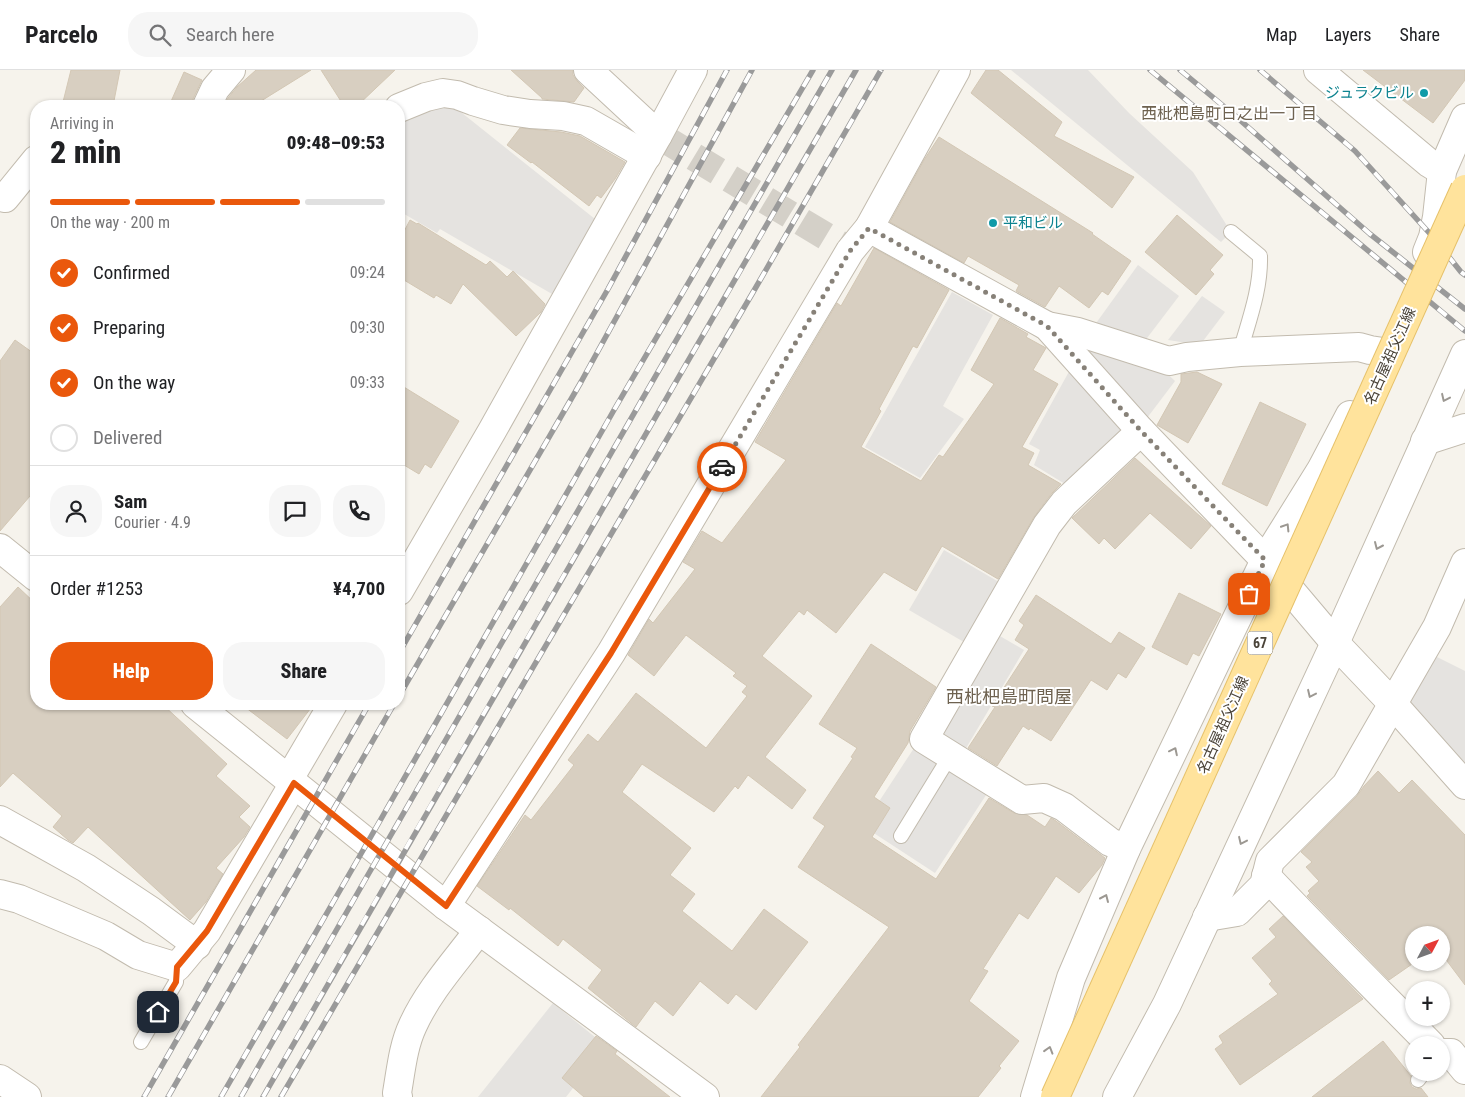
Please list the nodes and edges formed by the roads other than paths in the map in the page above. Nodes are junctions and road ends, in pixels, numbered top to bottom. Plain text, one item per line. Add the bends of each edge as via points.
1 (231, 70) edge
2 (588, 70) edge
3 (693, 70) edge
4 (956, 70) edge
5 (1318, 70) edge
6 (209, 100) edge
7 (405, 106) edge
8 (1465, 118) edge
9 (653, 146) junction
10 (30, 167) edge
11 (1442, 171) junction
12 (1465, 189) edge
13 (0, 197) edge
14 (869, 228) junction
15 (1231, 232) dead end
16 (1047, 326) junction
17 (1240, 352) junction
18 (1383, 352) junction
19 (1465, 354) edge
20 (1465, 428) edge
21 (1141, 431) junction
22 (1425, 441) junction
23 (0, 548) edge
24 (1265, 560) junction
25 (1465, 563) edge
26 (30, 572) edge
27 (405, 581) edge
28 (1335, 643) junction
29 (1393, 704) junction
30 (202, 710) edge
31 (330, 710) edge
32 (950, 756) junction
33 (291, 781) junction
34 (1465, 785) edge
35 (0, 820) edge
36 (901, 836) dead end
37 (1126, 849) junction
38 (1266, 876) junction
39 (0, 894) edge
40 (446, 906) junction
41 (1207, 917) junction
42 (479, 930) junction
43 (197, 945) junction
44 (177, 967) junction
45 (1422, 1036) edge
46 (141, 1042) dead end
47 (1450, 1053) edge
48 (1465, 1070) edge
49 (0, 1079) edge
50 (27, 1097) edge
51 (398, 1097) edge
52 (705, 1097) edge
53 (1035, 1097) edge
54 (1055, 1097) edge
55 (1117, 1097) edge

1 - 6 street via 214,89
2 - 9 street
3 - 9 street
4 - 14 street
5 - 11 street
7 - 9 street via 443,93 457,95 504,110 586,121
8 - 11 street
9 - 27 street
10 - 13 street via 5,198
11 - 18 street via 1433,237 1420,274
12 - 54 main road, 名古屋祖父江線 / 67, bridge
14 - 16 street
14 - 40 street via 850,251 611,653
15 - 17 lane via 1260,256 1259,286
16 - 17 street via 1078,332 1169,361
16 - 21 street
17 - 18 street via 1360,347
24 -> 18 street via 1321,470
19 -> 22 street
20 - 22 street
21 - 24 street
21 - 32 street via 1064,503 1032,550 924,739
22 -> 28 street
23 - 26 street
24 - 28 street
37 -> 24 street
25 - 29 street via 1437,628
28 - 29 street
28 -> 41 street
29 - 34 street
29 - 38 street via 1346,785 1270,861
30 - 33 street
31 - 33 street
32 - 36 lane
32 - 37 street via 1022,800 1044,798 1064,807 1110,842
33 - 40 street
33 - 43 street
35 - 43 street via 86,868 151,910
53 -> 37 street via 1071,978
38 - 41 street via 1264,885 1237,912
38 - 45 street
39 - 44 street via 106,936 138,955
40 - 42 street
41 - 55 street via 1167,1004
42 - 51 street via 427,998 412,1027 403,1058
42 - 52 street
43 - 44 street
44 - 46 lane via 176,982
47 - 48 street
49 - 50 street

